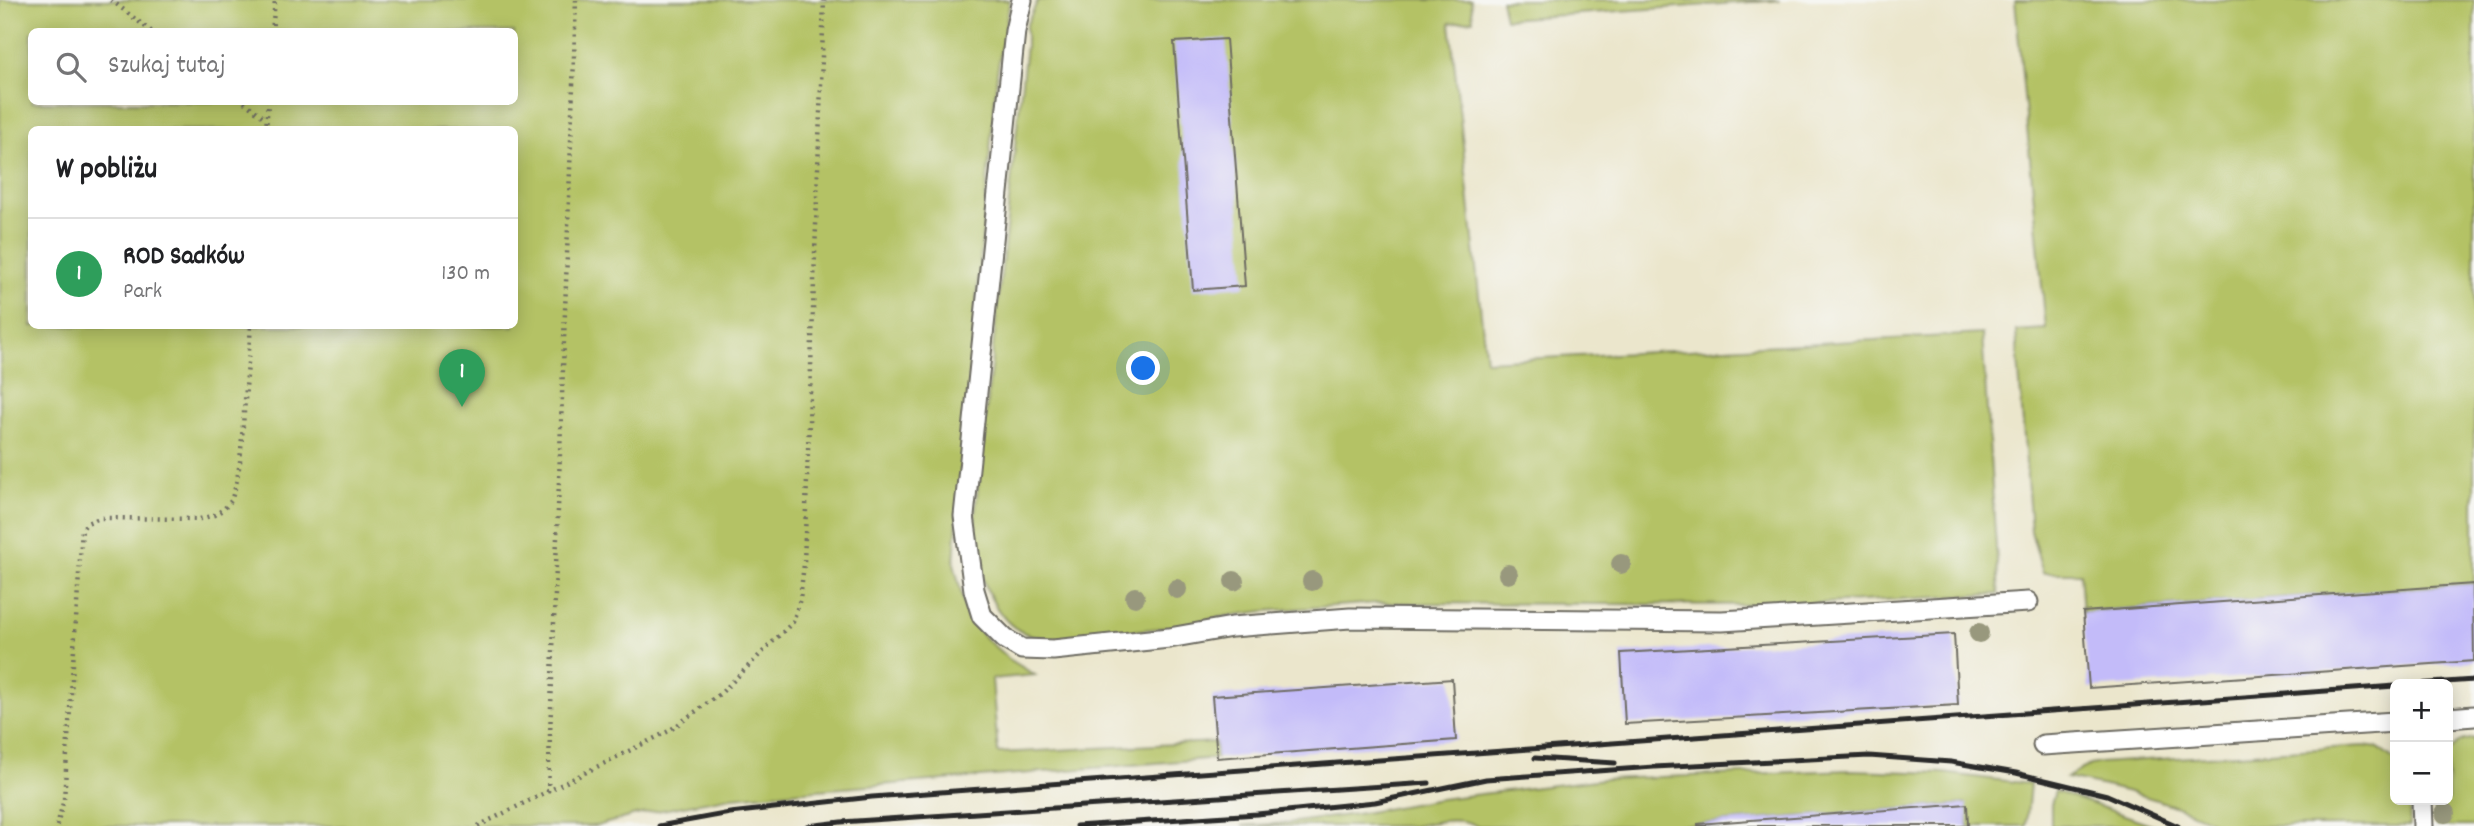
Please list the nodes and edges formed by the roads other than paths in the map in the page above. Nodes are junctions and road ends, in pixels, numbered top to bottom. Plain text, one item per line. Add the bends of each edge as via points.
1 (1022, 0) edge
2 (2028, 602) dead end
3 (2474, 716) edge
4 (2453, 718) edge
5 (2390, 722) edge
6 (2043, 745) dead end
7 (2421, 805) edge
8 (2423, 826) edge

1 - 2 lane via 1013,45 964,516 982,616 1005,639 1023,649 1053,650 1232,627 1350,618 1722,621
3 - 4 lane
5 - 6 lane
7 - 8 lane

